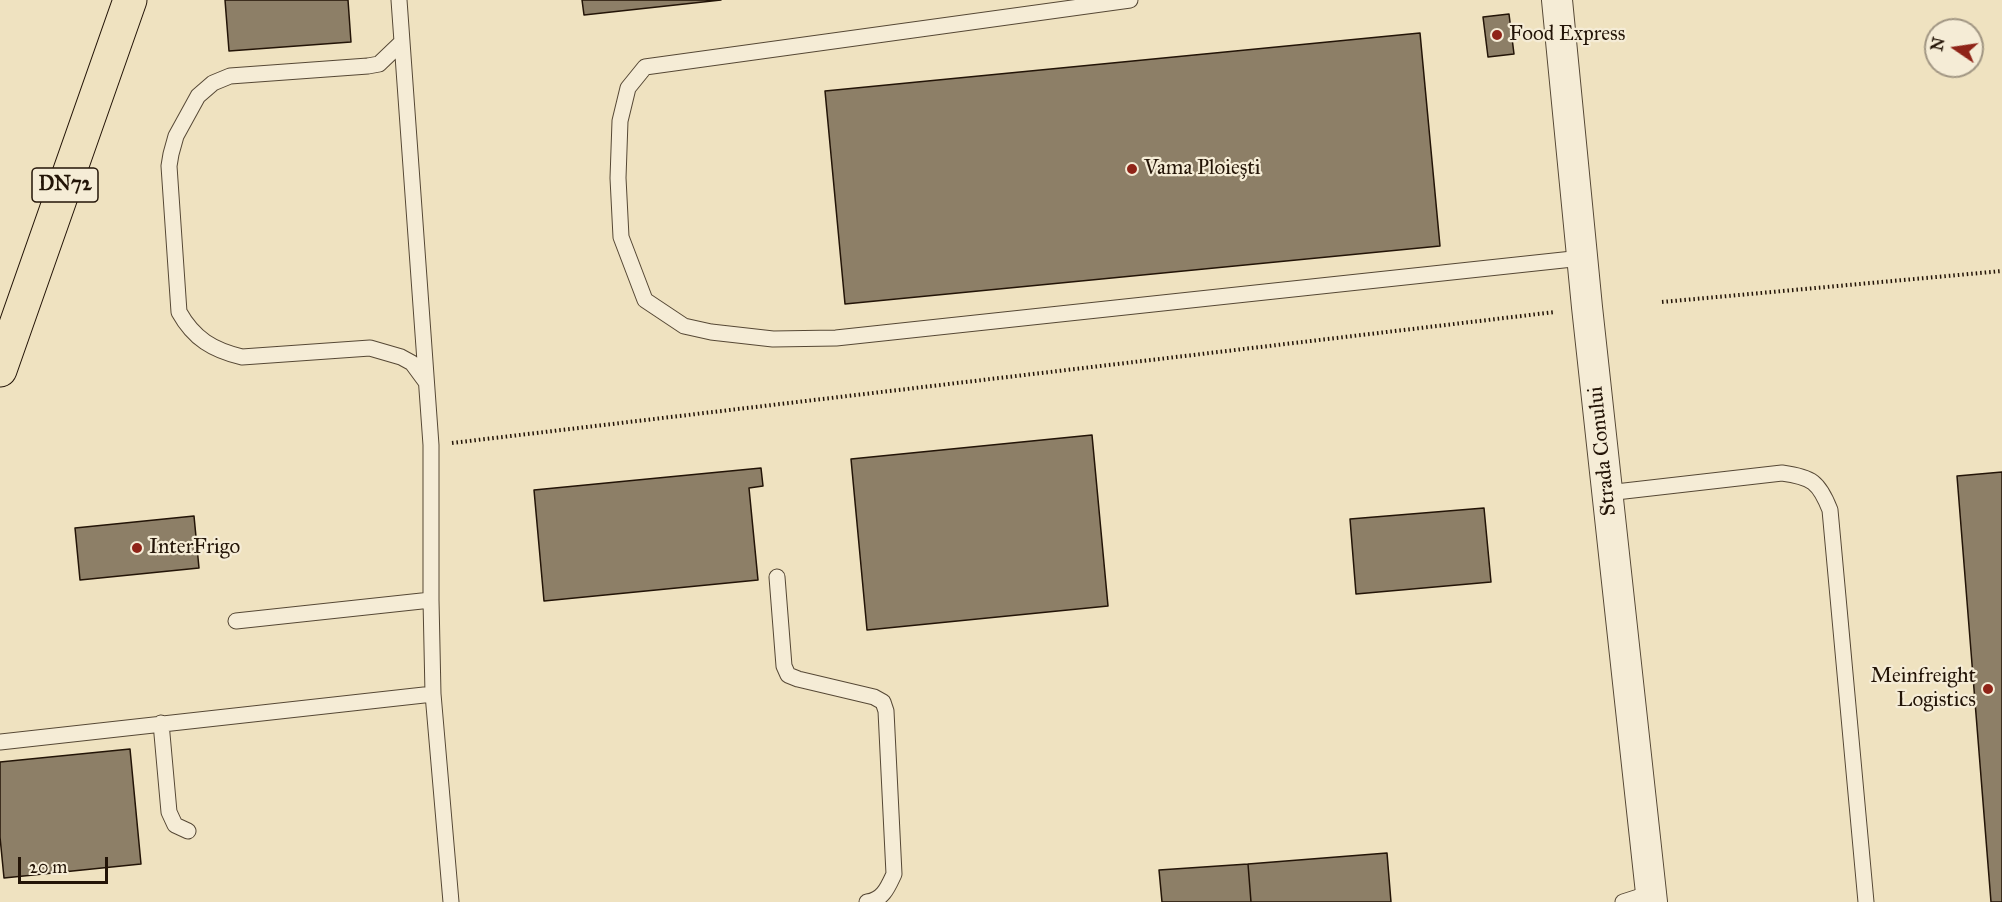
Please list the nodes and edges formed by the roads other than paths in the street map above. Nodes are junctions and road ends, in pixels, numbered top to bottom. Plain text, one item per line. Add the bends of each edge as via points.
1 (130, 0) edge
2 (399, 0) edge
3 (1130, 0) edge
4 (1557, 0) edge
5 (402, 42) junction
6 (1582, 258) junction
7 (0, 370) edge
8 (426, 382) junction
9 (1607, 493) junction
10 (777, 577) dead end
11 (430, 600) junction
12 (236, 621) dead end
13 (433, 694) junction
14 (161, 723) junction
15 (0, 742) edge
16 (188, 831) dead end
17 (1642, 899) edge
18 (451, 902) edge
19 (867, 902) edge
20 (1866, 902) edge

1 - 7 main road, DN72
2 - 5 lane
3 - 6 lane via 645,67 628,88 620,121 618,178 621,237 645,300 684,326 711,332 773,339 836,338
4 - 6 street, Strada Conului
5 - 8 lane
5 - 8 lane via 379,64 230,76 213,83 198,96 176,136 169,166 178,312 204,342 227,353 242,357 370,348 412,363
6 - 9 street, Strada Conului
8 - 11 lane via 431,445
9 - 17 street, Strada Conului
9 - 20 lane via 1782,473 1814,481 1823,494 1830,510
10 - 19 lane via 788,675 874,697 883,702 886,711 894,874 887,891
11 - 12 lane
11 - 13 lane
13 - 14 lane
13 - 18 lane
14 - 15 lane
14 - 16 lane via 170,812 175,825

